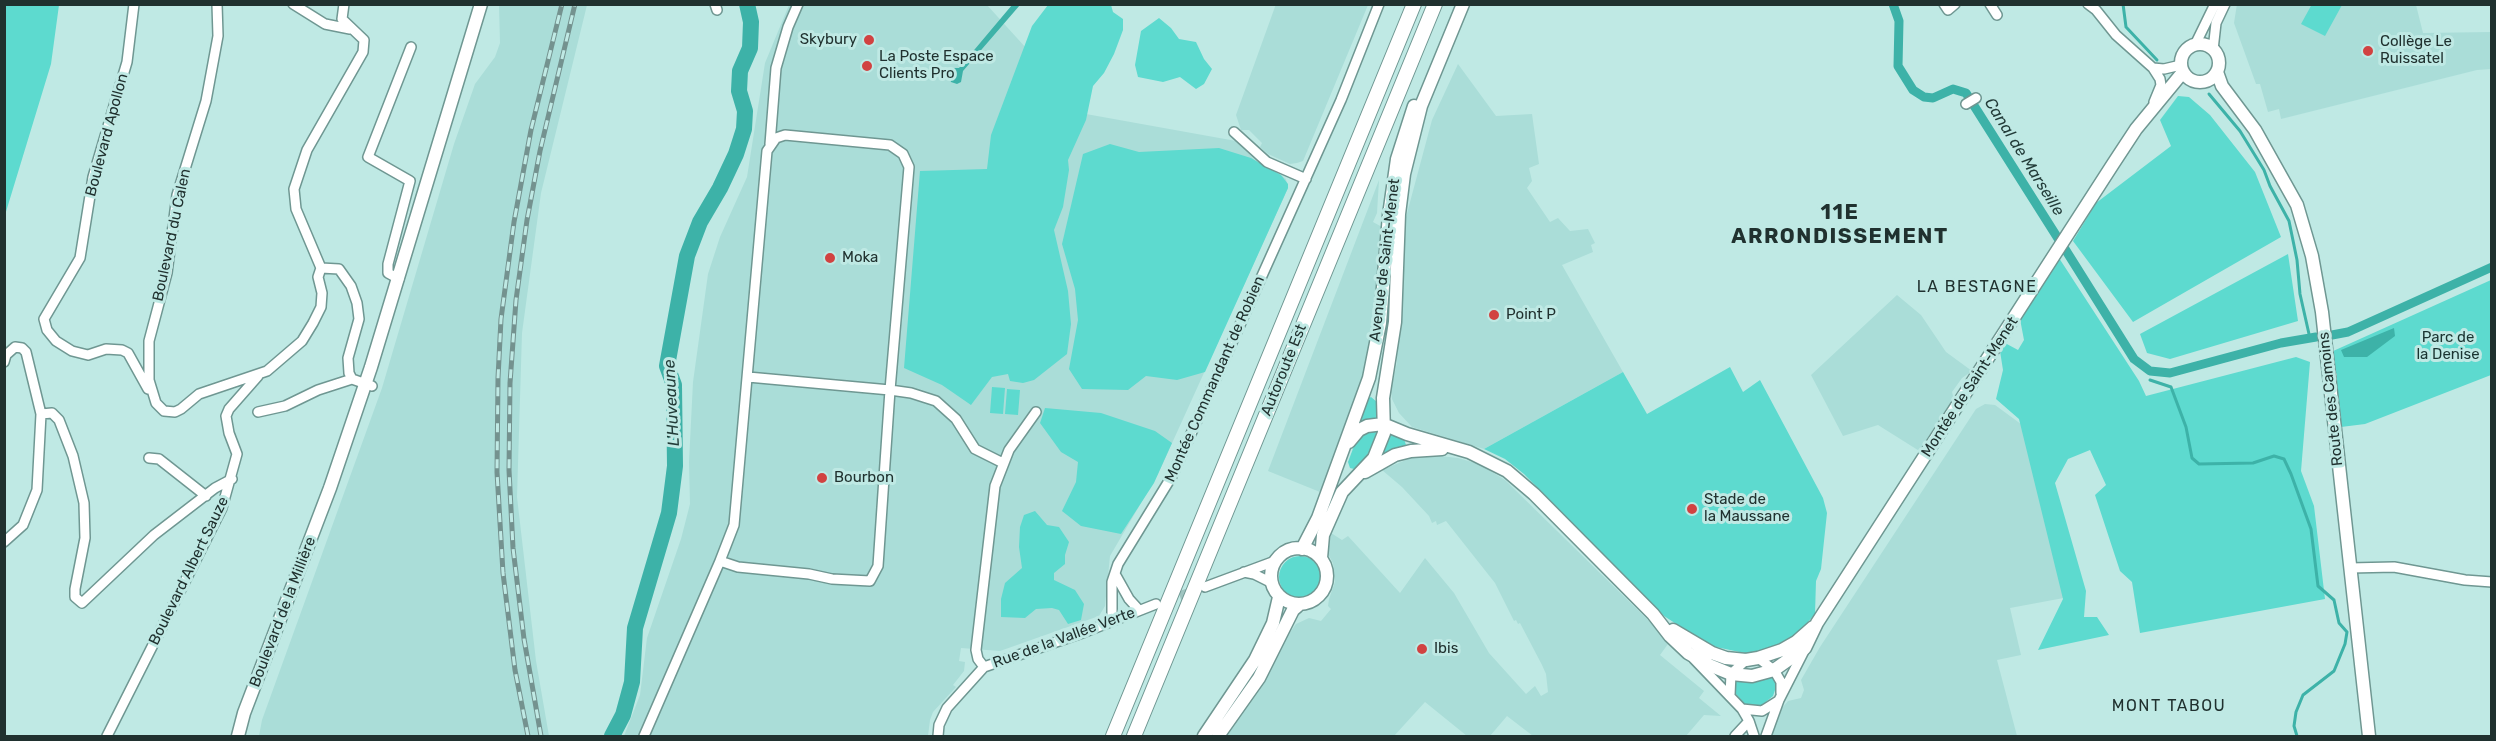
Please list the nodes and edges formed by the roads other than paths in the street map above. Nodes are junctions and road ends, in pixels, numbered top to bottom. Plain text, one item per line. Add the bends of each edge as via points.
1 (134, 4) edge
2 (217, 4) edge
3 (344, 4) edge
4 (481, 4) edge
5 (798, 4) edge
6 (1379, 4) edge
7 (1414, 4) edge
8 (1435, 4) edge
9 (1455, 4) edge
10 (1463, 4) edge
11 (1944, 4) edge
12 (1955, 4) edge
13 (1990, 4) edge
14 (2088, 4) edge
15 (2216, 4) edge
16 (2225, 4) edge
17 (293, 5) edge
18 (1997, 15) dead end
19 (350, 29) junction
20 (2195, 45) junction
21 (411, 47) dead end
22 (2213, 50) junction
23 (2153, 68) junction
24 (2185, 72) junction
25 (2213, 76) junction
26 (1976, 98) dead end
27 (1966, 104) dead end
28 (2148, 114) junction
29 (1234, 132) dead end
30 (770, 144) junction
31 (1306, 179) junction
32 (321, 268) junction
33 (399, 279) junction
34 (4, 362) edge
35 (259, 375) junction
36 (352, 379) junction
37 (748, 382) junction
38 (369, 384) junction
39 (890, 390) junction
40 (153, 396) junction
41 (1383, 399) junction
42 (258, 412) dead end
43 (1036, 412) dead end
44 (41, 414) junction
45 (1383, 424) junction
46 (1407, 434) junction
47 (1455, 449) junction
48 (1341, 455) junction
49 (149, 458) dead end
50 (1003, 463) junction
51 (232, 479) junction
52 (1347, 485) junction
53 (206, 495) junction
54 (4, 542) edge
55 (1302, 549) junction
56 (1321, 558) junction
57 (720, 561) junction
58 (1275, 561) junction
59 (2350, 568) junction
60 (1244, 572) junction
61 (1115, 574) junction
62 (2492, 582) edge
63 (1272, 584) junction
64 (1205, 587) tunnel mouth
65 (1279, 597) junction
66 (1156, 604) tunnel mouth
67 (1300, 604) junction
68 (1139, 610) junction
69 (1655, 617) junction
70 (1112, 621) junction
71 (1817, 623) junction
72 (1805, 648) junction
73 (1688, 653) junction
74 (1752, 659) junction
75 (984, 667) junction
76 (1774, 670) junction
77 (1731, 674) junction
78 (1730, 695) junction
79 (1780, 698) junction
80 (1742, 709) junction
81 (1749, 721) junction
82 (107, 736) edge
83 (238, 736) edge
84 (644, 736) edge
85 (938, 736) edge
86 (1113, 736) edge
87 (1134, 736) edge
88 (1204, 736) edge
89 (1218, 736) edge
90 (1735, 736) edge
91 (1754, 736) edge
92 (1766, 736) edge
93 (2369, 736) edge

1 - 40 street, Boulevard Apollon via 127,62 93,177 80,258 44,319 56,341 72,351 88,355 106,349 128,353
2 - 40 street, Boulevard du Calen via 218,36 206,101 179,188 167,273 149,341 148,380
3 - 19 street via 342,18
4 - 33 main road, Boulevard de la Millière
5 - 30 street via 777,60
6 - 31 street, Montée Commandant de Robien
7 - 86 highway, Autoroute Est
8 - 87 highway, Autoroute Est
9 - 48 main road, Avenue de Saint-Menet via 1397,159 1380,323 1369,378
10 - 41 main road, Avenue de Saint-Menet via 1422,106 1404,174 1395,322
11 - 12 street via 1948,10
13 - 18 street
14 - 23 street
15 - 20 street
16 - 22 street via 2216,23
17 - 19 street via 325,24
19 - 32 street via 364,40 363,52 307,150 294,189 296,209
20 - 22 main road
20 - 24 main road via 2184,52
21 - 33 street via 368,157 410,181 388,264 388,273
22 - 25 main road via 2218,58
23 - 24 street
23 - 28 street via 2161,85
24 - 25 main road via 2203,82
24 - 28 main road, Montée de Saint-Menet
25 - 59 main road, Route des Camoins via 2266,148 2297,205 2308,237 2322,312
26 - 27 street
28 - 71 main road, Montée de Saint-Menet
29 - 31 street via 1267,162
30 - 37 street
30 - 39 street via 785,135 890,145 903,154 909,167
31 - 61 street, Montée Commandant de Robien via 1172,476
32 - 35 street via 321,307 313,323 302,341
32 - 36 street via 343,272 357,303 359,319 348,358
33 - 38 main road, Boulevard de la Millière via 390,325
34 - 44 street via 15,347 26,352
35 - 40 street via 199,394 175,411 164,411
35 - 51 street, Boulevard Albert Sauze via 226,416 237,454
36 - 38 street
36 - 42 street via 285,406
37 - 39 street
37 - 57 street via 734,525
38 - 83 main road, Boulevard de la Millière via 344,461 330,488
39 - 50 street via 936,401 956,419 975,449
39 - 57 street via 878,566 870,581 738,567
41 - 45 main road, Avenue de Saint-Menet
41 - 46 main road via 1388,414
43 - 50 street
44 - 53 street via 52,413 59,420 73,456 84,503 85,538 75,589 82,603 154,535
44 - 54 street via 37,490 23,525
45 - 46 main road, Montée de Saint-Menet
45 - 48 main road via 1359,430
45 - 52 main road, Avenue de Saint-Menet via 1381,445 1374,458
46 - 47 main road, Montée de Saint-Menet
47 - 52 main road, Montée de Saint-Menet via 1426,448 1395,455
47 - 69 main road, Montée de Saint-Menet via 1486,459 1519,480
48 - 55 main road, Avenue de Saint-Menet
49 - 53 street via 159,459
50 - 75 street via 995,486 976,650
51 - 53 street
51 - 82 street, Boulevard Albert Sauze via 222,508
52 - 56 main road via 1323,535
55 - 56 main road
55 - 58 main road via 1292,549
56 - 67 main road via 1326,579 1323,590 1312,601
57 - 84 street
58 - 60 street
58 - 63 main road
59 - 62 street via 2394,567
59 - 93 main road, Route des Camoins
60 - 63 street
60 - 64 street
61 - 68 street via 1125,595
61 - 70 street, Montée Commandant de Robien
63 - 65 main road
65 - 67 main road
65 - 88 main road via 1273,622 1255,660
66 - 68 street, Rue de la Vallée Verte
67 - 89 main road via 1293,610 1259,678
68 - 70 street, Rue de la Vallée Verte
69 - 73 main road, Montée de Saint-Menet
69 - 74 main road, Montée de Saint-Menet via 1701,648 1726,658
70 - 75 street, Rue de la Vallée Verte
71 - 72 main road, Montée de Saint-Menet
71 - 74 main road, Montée de Saint-Menet via 1796,642
72 - 76 main road, Montée de Saint-Menet
72 - 79 street
73 - 77 main road, Montée de Saint-Menet
73 - 78 street, Montée de Saint-Menet
74 - 76 street, Montée de Saint-Menet
74 - 77 street, Montée de Saint-Menet
75 - 85 street, Rue de la Vallée Verte via 947,708
76 - 77 main road, Montée de Saint-Menet via 1752,676
76 - 79 street via 1780,682
77 - 78 street
78 - 80 street, Montée de Saint-Menet
79 - 80 street via 1762,711
79 - 92 street
80 - 81 street, Montée de Saint-Menet
81 - 90 street
81 - 91 street, Montée de Saint-Menet

